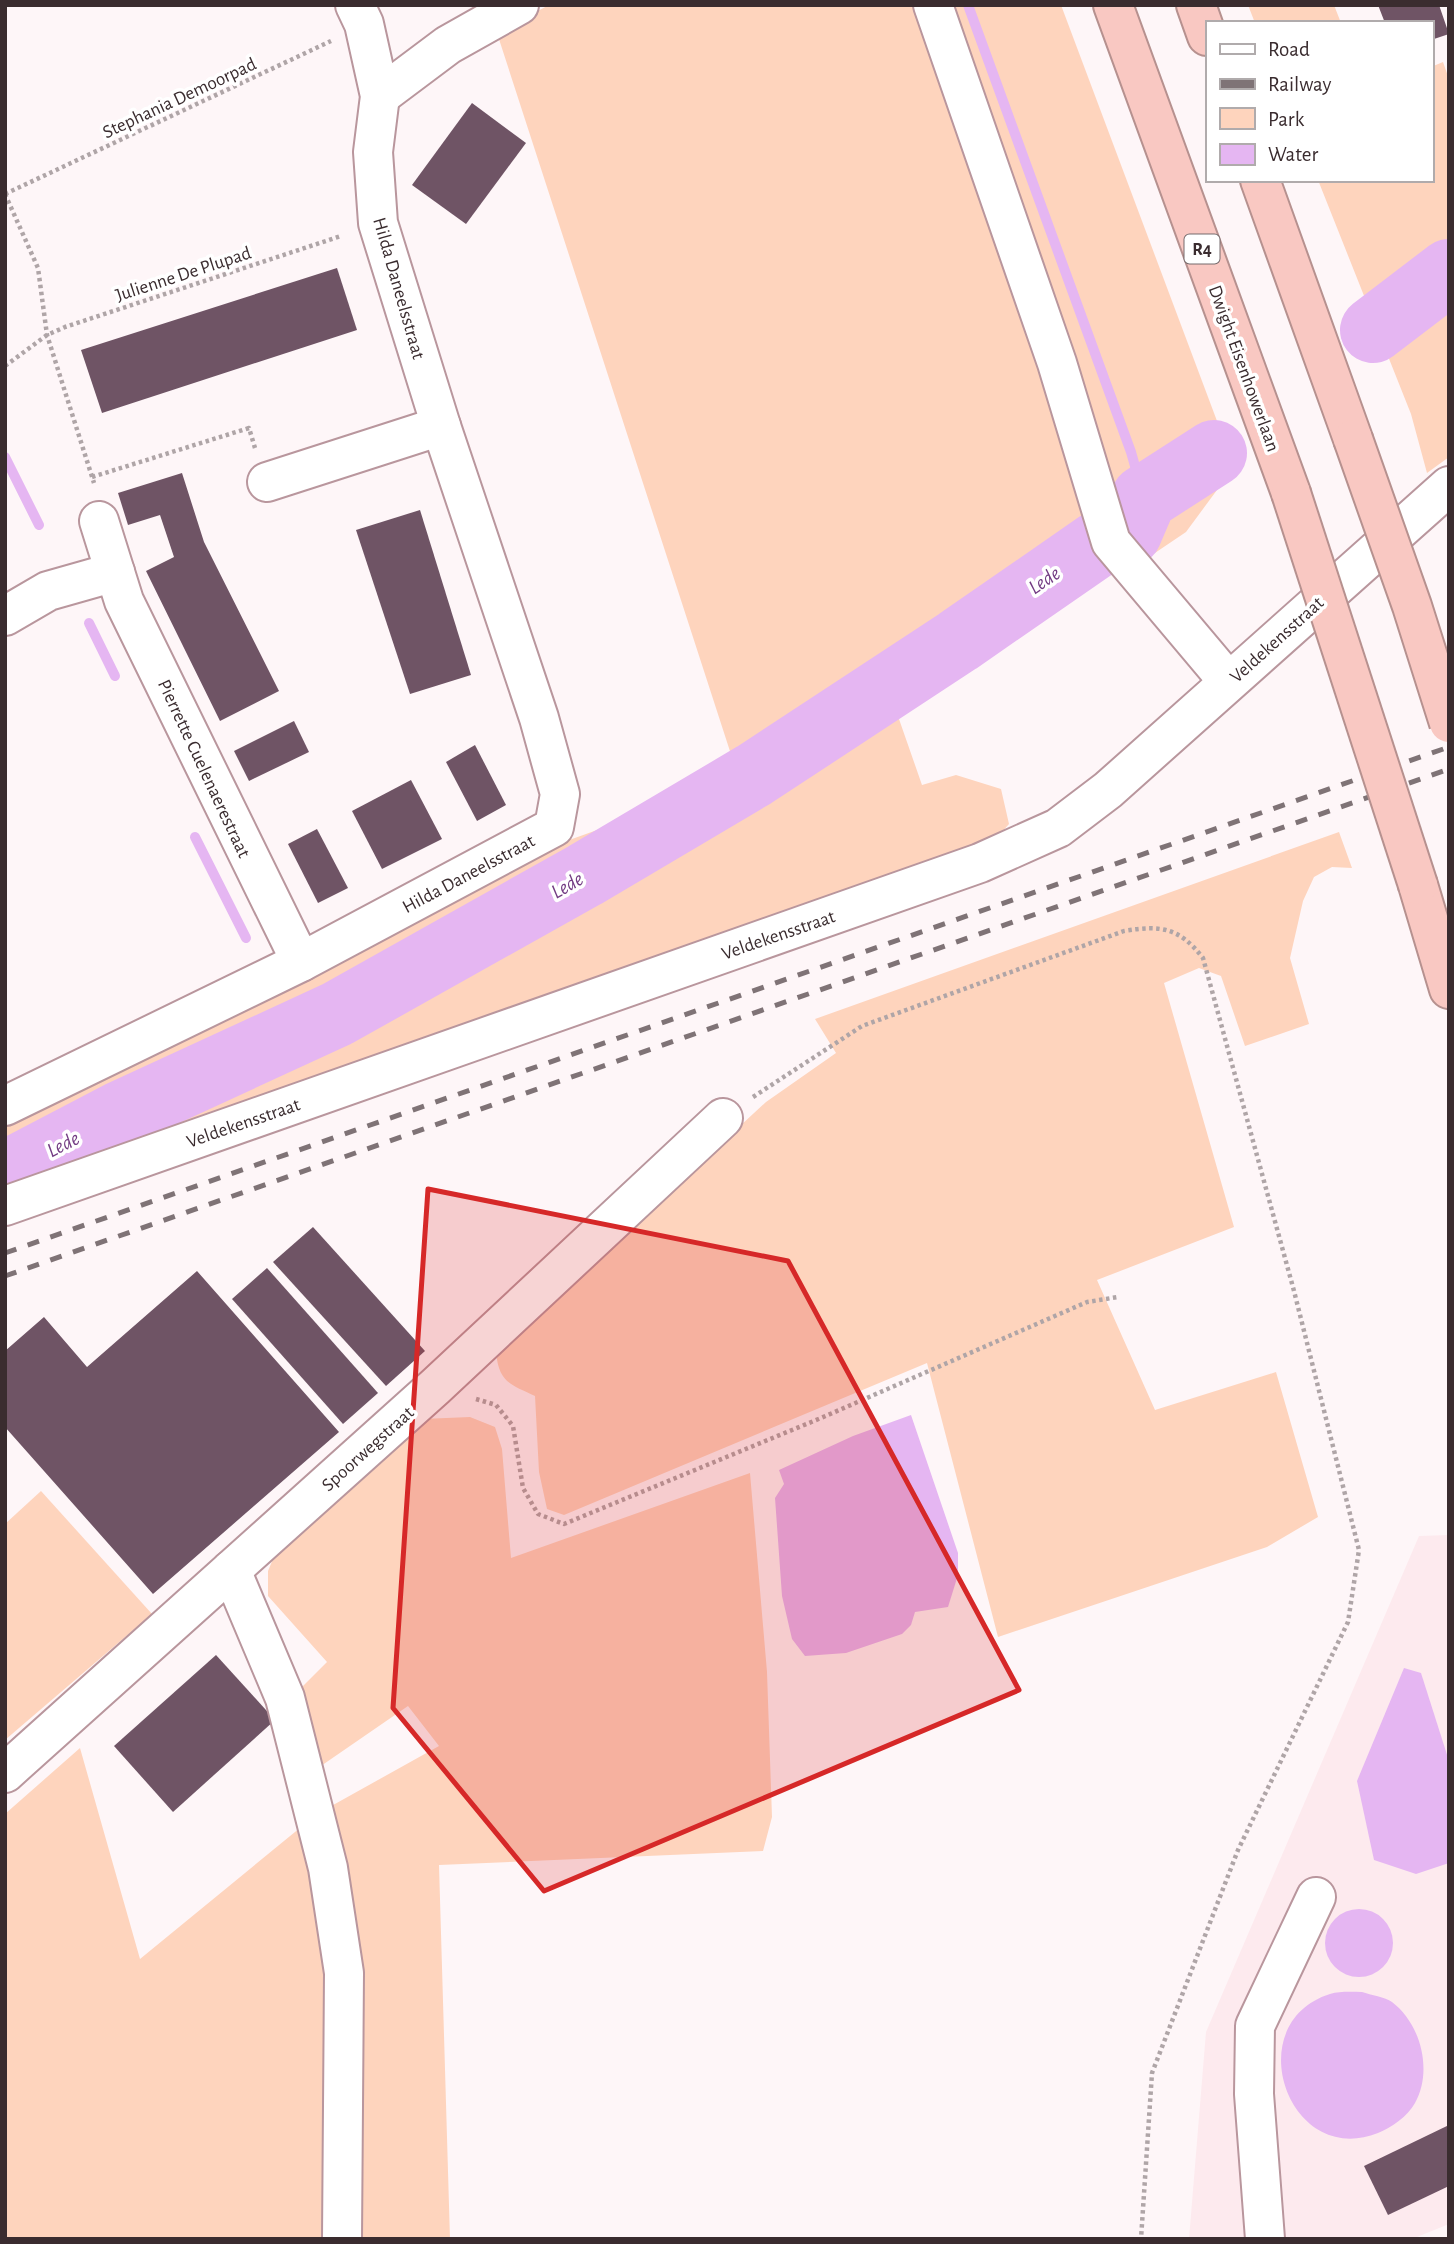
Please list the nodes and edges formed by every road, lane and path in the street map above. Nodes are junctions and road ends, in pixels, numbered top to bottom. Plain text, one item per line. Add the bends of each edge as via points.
1 (519, 5) edge
2 (933, 5) edge
3 (1113, 5) edge
4 (1196, 5) edge
5 (359, 15) edge
6 (1206, 33) edge
7 (380, 96) junction
8 (1260, 182) edge
9 (5, 194) edge
10 (378, 223) junction
11 (47, 335) junction
12 (5, 366) edge
13 (442, 426) junction
14 (92, 477) junction
15 (267, 482) joint
16 (1449, 486) edge
17 (99, 521) joint
18 (115, 572) junction
19 (5, 616) edge
20 (1228, 681) junction
21 (1449, 723) edge
22 (301, 962) junction
23 (1449, 989) edge
24 (5, 1106) edge
25 (723, 1118) joint
26 (5, 1206) edge
27 (1118, 1297) dead end
28 (435, 1387) junction
29 (231, 1570) junction
30 (5, 1773) edge
31 (1316, 1897) dead end
32 (342, 2239) edge
33 (1141, 2239) edge
34 (1265, 2239) edge

1 - 7 street via 448,45
2 - 20 street via 1057,363 1111,542
3 - 23 highway, Dwight Eisenhowerlaan / R4, bridge via 1291,493
4 - 6 highway
5 - 7 street, Hilda Daneelsstraat
5 - 9 path, Stephania Demoorpad
7 - 10 street, Hilda Daneelsstraat via 373,152
8 - 21 highway, bridge via 1412,606
9 - 11 path via 38,268
10 - 11 path, Julienne De Plupad
10 - 13 street, Hilda Daneelsstraat
11 - 12 path, Julienne De Plupad
11 - 14 path
13 - 15 street
13 - 22 street, Hilda Daneelsstraat via 539,718 560,794 554,827
14 - 15 path via 249,428
14 - 17 path via 100,502
16 - 20 street, Veldekensstraat
17 - 18 street, Pierrette Cuelenaerestraat
18 - 19 street via 48,591
18 - 22 street, Pierrette Cuelenaerestraat via 124,601
20 - 26 street, Veldekensstraat via 1108,790 1058,828 980,863
22 - 24 street, Hilda Daneelsstraat
25 - 28 street, Spoorwegstraat
25 - 33 path via 862,1026 1073,947 1156,925 1191,943 1203,958 1359,1550 1348,1622 1238,1850 1152,2073
27 - 28 path via 1087,1302 564,1524 538,1514 523,1488 513,1426 496,1405
28 - 29 street, Spoorwegstraat
29 - 30 street, Spoorwegstraat
29 - 32 street via 285,1698 328,1868 344,1973
31 - 34 street via 1255,2026 1254,2094

